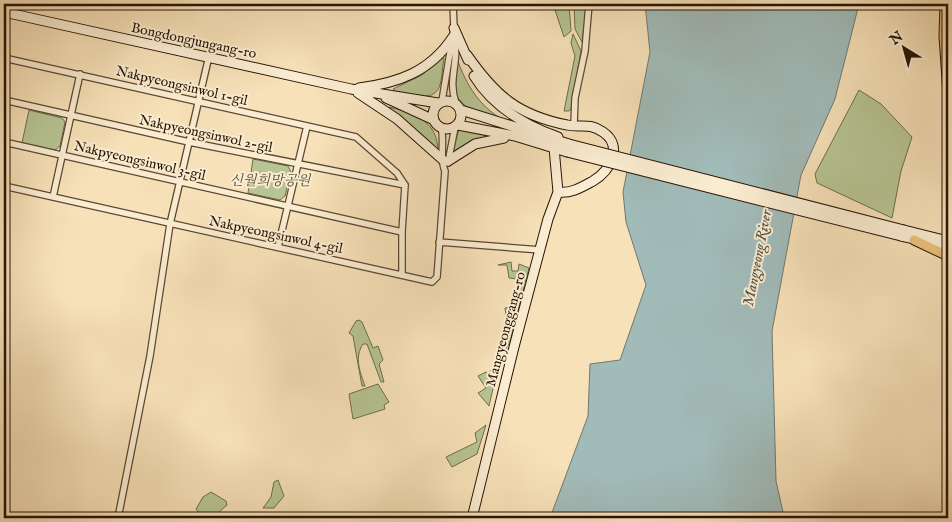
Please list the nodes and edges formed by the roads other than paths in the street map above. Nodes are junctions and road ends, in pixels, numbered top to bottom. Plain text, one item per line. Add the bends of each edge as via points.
1 (452, 4) edge
2 (589, 4) edge
3 (945, 4) edge
4 (4, 12) edge
5 (454, 28) junction
6 (453, 37) junction
7 (946, 52) edge
8 (209, 56) junction
9 (467, 56) junction
10 (4, 58) edge
11 (80, 74) junction
12 (351, 89) junction
13 (948, 94) edge
14 (378, 95) junction
15 (4, 100) edge
16 (198, 102) junction
17 (440, 102) junction
18 (458, 106) junction
19 (530, 113) junction
20 (71, 115) junction
21 (437, 124) junction
22 (572, 125) junction
23 (307, 126) junction
24 (456, 126) junction
25 (515, 136) junction
26 (4, 142) edge
27 (189, 142) junction
28 (561, 143) junction
29 (62, 155) junction
30 (445, 161) junction
31 (297, 165) junction
32 (180, 182) junction
33 (405, 185) junction
34 (4, 186) edge
35 (558, 192) junction
36 (53, 197) junction
37 (288, 206) junction
38 (170, 224) junction
39 (402, 232) junction
40 (902, 233) junction
41 (914, 240) junction
42 (948, 241) edge
43 (439, 242) junction
44 (948, 246) edge
45 (278, 247) junction
46 (541, 250) junction
47 (948, 256) edge
48 (402, 275) junction
49 (118, 518) edge
50 (472, 518) edge

1 - 5 street
2 - 22 street
3 - 7 main road
4 - 8 street, Bongdongjungang-ro
5 - 6 street
5 - 9 street
6 - 12 street via 436,59 412,75 392,83
6 - 17 street
6 - 18 street via 456,47 452,79
7 - 13 main road
8 - 12 street, Bongdongjungang-ro
8 - 16 street
9 - 19 street via 496,93
9 - 28 street via 475,78 501,108
10 - 11 street, Nakpyeongsinwol 1-gil
11 - 16 street, Nakpyeongsinwol 1-gil
11 - 20 street
12 - 14 street, Bongdongjungang-ro
12 - 30 street via 397,120
14 - 17 street, Bongdongjungang-ro
14 - 21 street, Bongdongjungang-ro
15 - 20 street, Nakpyeongsinwol 2-gil
16 - 23 street, Nakpyeongsinwol 1-gil
16 - 27 street
17 - 18 street, Bongdongjungang-ro
17 - 21 street via 433,111
18 - 24 street via 461,120
18 - 28 street, Bongdongjungang-ro
19 - 22 street
19 - 28 street
20 - 27 street, Nakpyeongsinwol 2-gil
20 - 29 street
21 - 24 street, Bongdongjungang-ro
21 - 30 street, Nakpyeongsinwol 4-gil via 444,141
22 - 28 street
22 - 35 street via 586,124 604,132 613,145 613,158 607,171 593,181 572,191
23 - 31 street
23 - 33 street, Nakpyeongsinwol 1-gil via 356,136
24 - 25 street, Bongdongjungang-ro
24 - 30 street, Nakpyeongsinwol 4-gil
25 - 28 street, Bongdongjungang-ro
25 - 30 street via 482,141
26 - 29 street, Nakpyeongsinwol 3-gil
27 - 31 street, Nakpyeongsinwol 2-gil
27 - 32 street
28 - 35 street, Mangyeonggang-ro
28 - 40 street, bridge
29 - 32 street, Nakpyeongsinwol 3-gil
29 - 36 street
30 - 43 street, Nakpyeongsinwol 4-gil
31 - 33 street, Nakpyeongsinwol 2-gil
31 - 37 street
32 - 37 street, Nakpyeongsinwol 3-gil
32 - 38 street
33 - 39 street
34 - 36 street, Nakpyeongsinwol 4-gil
35 - 46 street, Mangyeonggang-ro
36 - 38 street, Nakpyeongsinwol 4-gil
37 - 39 street, Nakpyeongsinwol 3-gil
37 - 45 street
38 - 45 street, Nakpyeongsinwol 4-gil
38 - 49 street via 150,356
39 - 48 street
40 - 41 street
40 - 42 street
41 - 44 street
41 - 47 main road
43 - 46 street
43 - 48 street, Nakpyeongsinwol 4-gil via 435,281
45 - 48 street, Nakpyeongsinwol 4-gil
46 - 50 street, Mangyeonggang-ro

